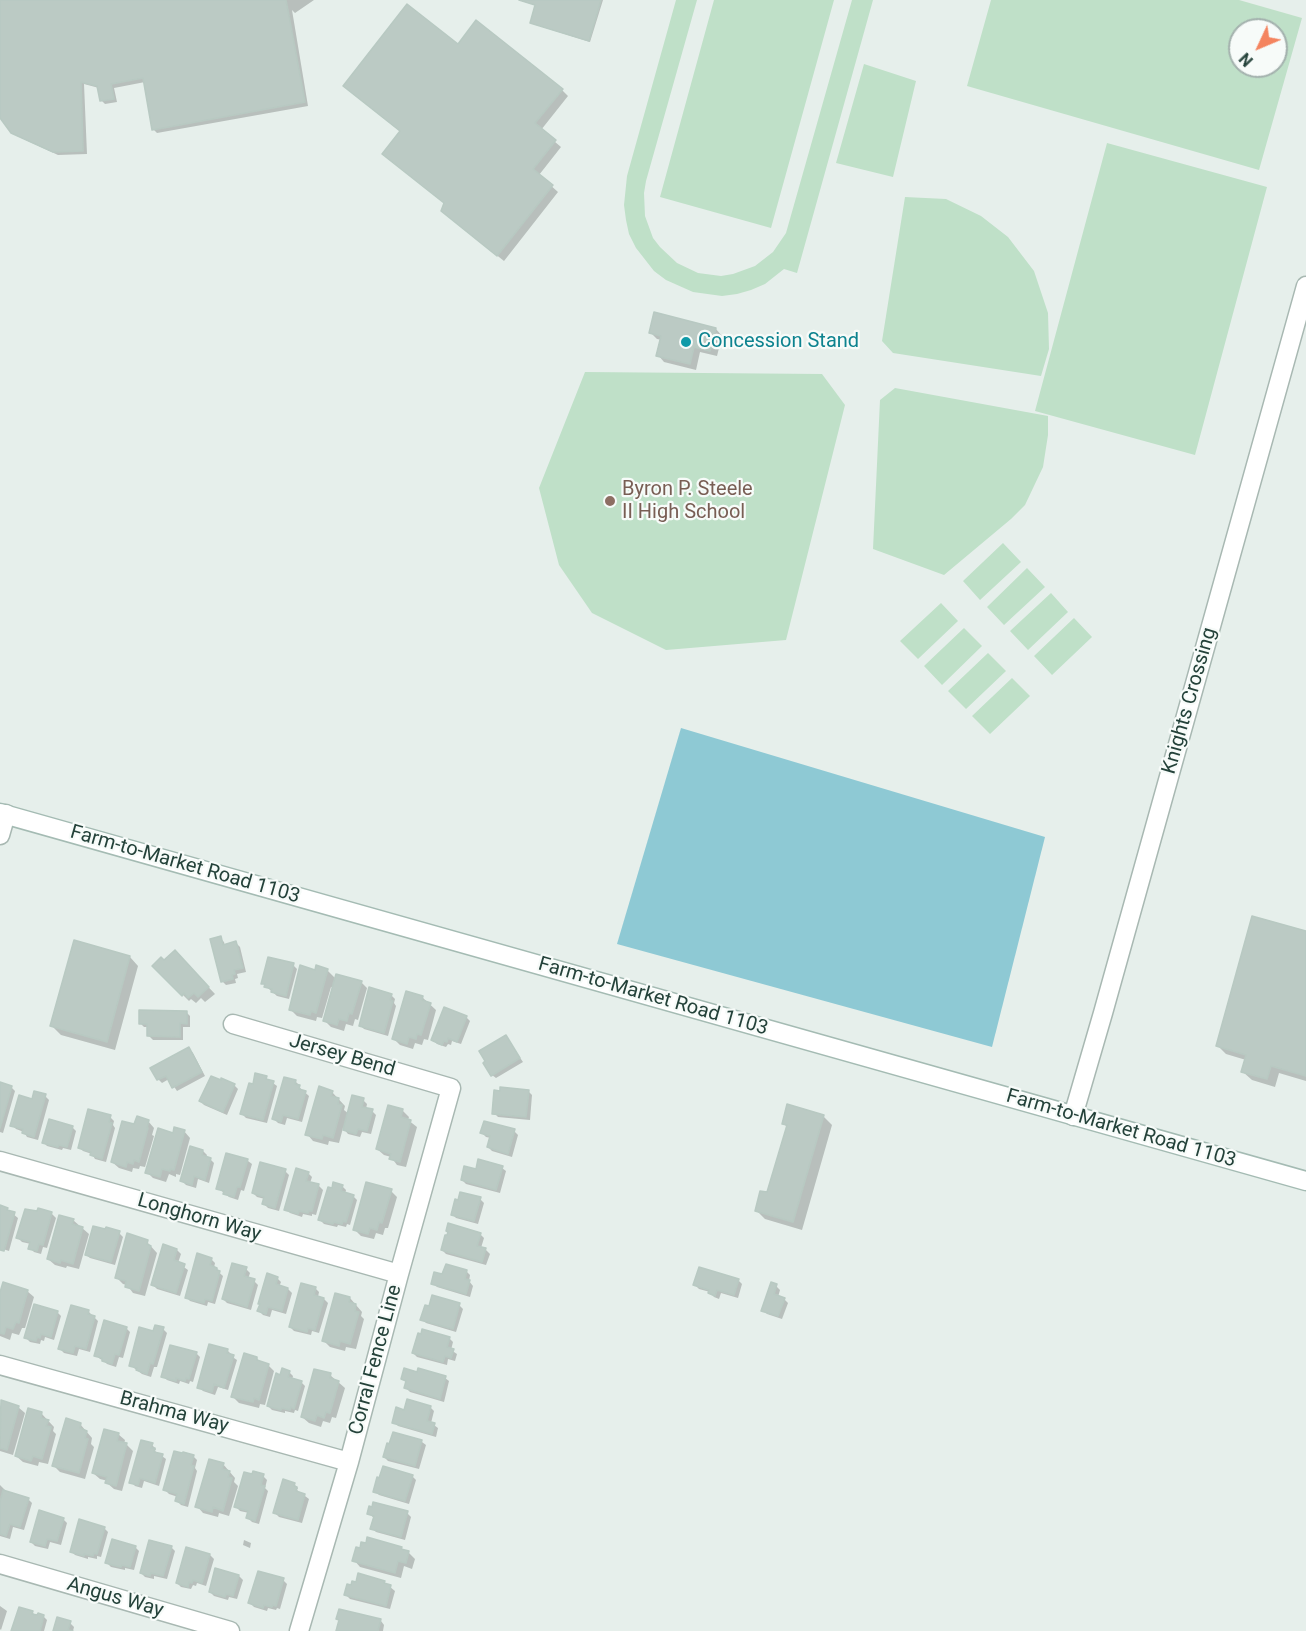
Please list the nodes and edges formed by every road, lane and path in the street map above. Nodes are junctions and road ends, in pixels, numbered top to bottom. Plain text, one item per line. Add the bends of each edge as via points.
1 (1306, 286) edge
2 (3, 814) edge
3 (0, 835) edge
4 (233, 1024) dead end
5 (451, 1088) joint
6 (1073, 1116) junction
7 (0, 1161) edge
8 (1306, 1182) edge
9 (399, 1274) junction
10 (0, 1365) edge
11 (349, 1462) junction
12 (0, 1564) edge
13 (230, 1631) edge
14 (299, 1631) edge

1 - 6 street, Knights Crossing
2 - 3 street
2 - 6 street, Farm-to-Market Road 1103
4 - 5 street, Jersey Bend
5 - 9 street, Corral Fence Line
6 - 8 street, Farm-to-Market Road 1103
7 - 9 street, Longhorn Way
9 - 11 street, Corral Fence Line
10 - 11 street, Brahma Way
11 - 14 street, Corral Fence Line
12 - 13 street, Angus Way

